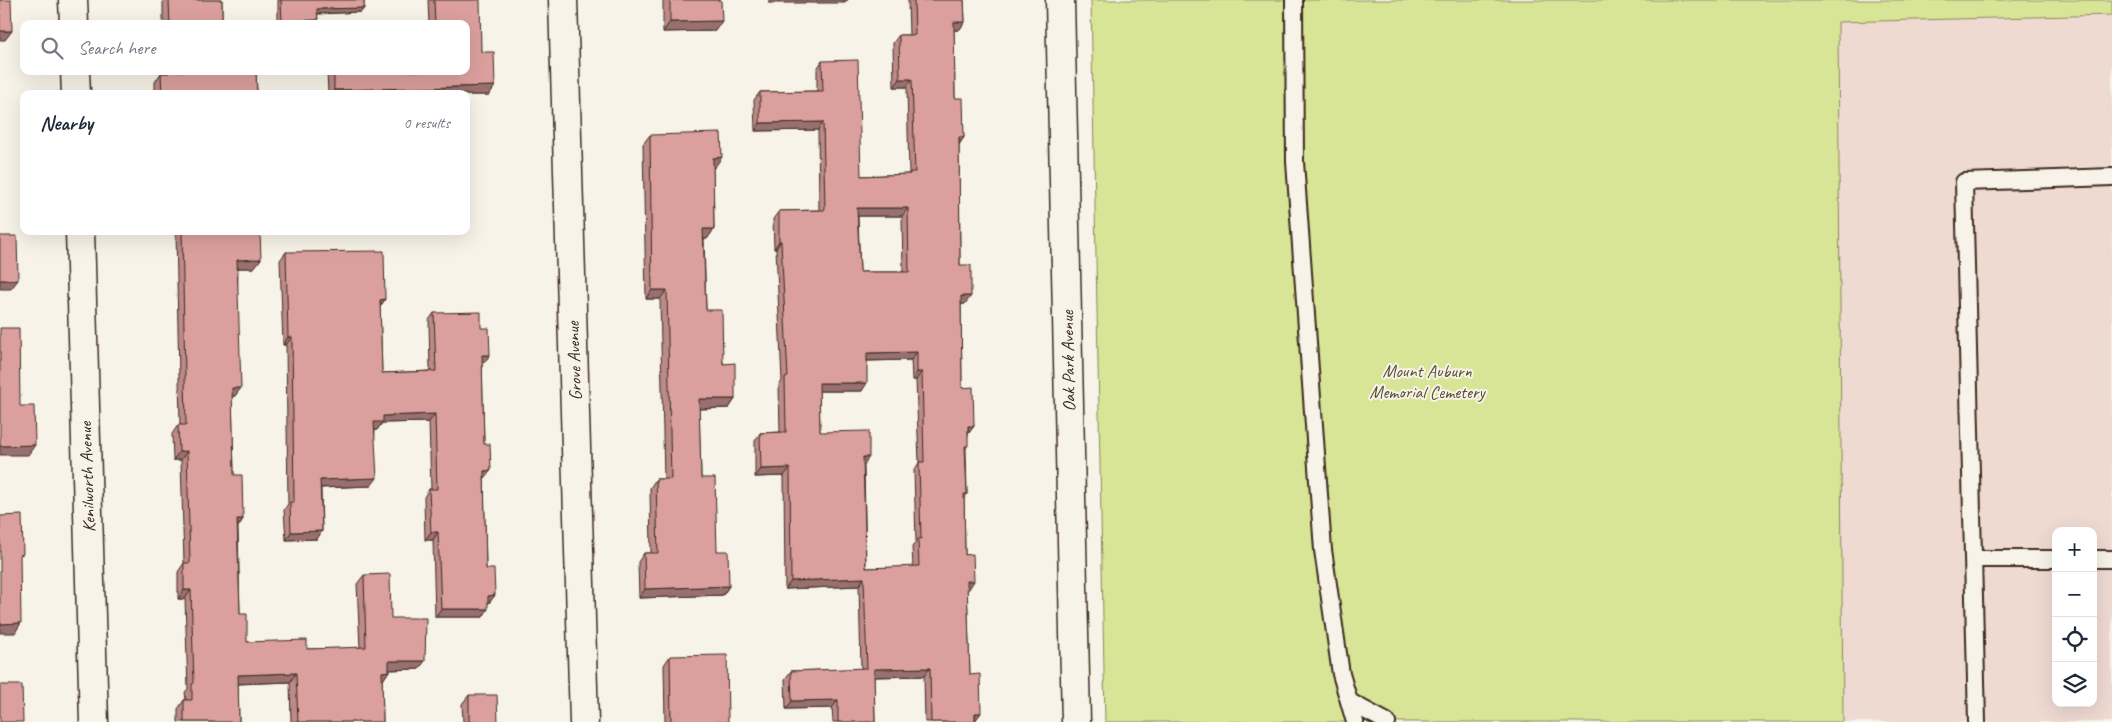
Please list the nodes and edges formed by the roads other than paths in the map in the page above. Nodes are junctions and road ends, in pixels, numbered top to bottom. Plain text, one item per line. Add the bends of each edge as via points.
1 (73, 0) edge
2 (563, 0) edge
3 (1060, 0) edge
4 (1294, 0) edge
5 (74, 20) edge
6 (75, 75) edge
7 (76, 90) edge
8 (2112, 178) edge
9 (80, 235) edge
10 (1973, 559) junction
11 (2052, 559) edge
12 (2097, 559) edge
13 (2112, 559) edge
14 (1350, 702) junction
15 (94, 722) edge
16 (584, 722) edge
17 (1076, 722) edge
18 (1355, 722) edge
19 (1387, 722) edge
20 (1977, 722) edge

1 - 5 street
2 - 16 street, Grove Avenue
3 - 17 street, Oak Park Avenue
4 - 14 lane via 1295,162 1323,550 1341,674
6 - 7 street
8 - 10 lane via 1964,182
9 - 15 street, Kenilworth Avenue
10 - 11 lane
10 - 20 lane
12 - 13 lane
14 - 18 lane
14 - 19 lane

